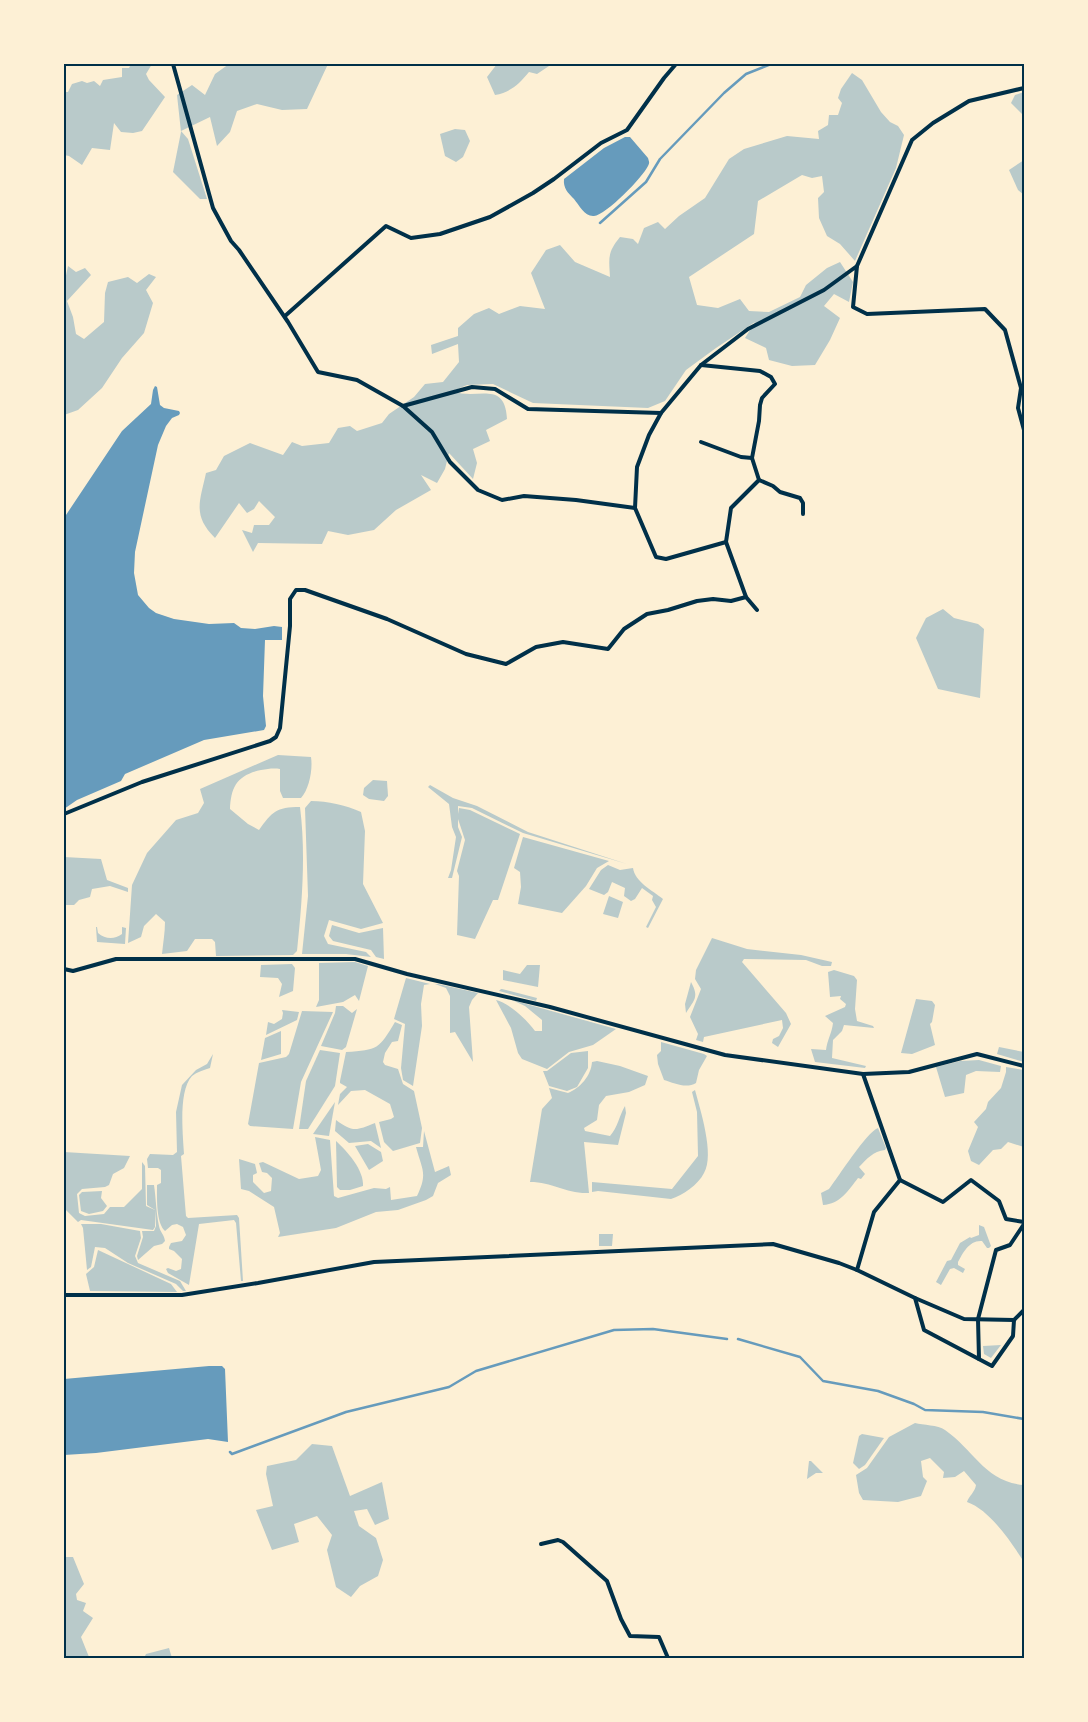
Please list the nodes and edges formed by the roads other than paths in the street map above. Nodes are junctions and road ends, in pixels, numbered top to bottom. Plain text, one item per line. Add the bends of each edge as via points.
1 (173, 64) edge
2 (676, 64) edge
3 (1024, 88) edge
4 (857, 266) junction
5 (285, 316) junction
6 (701, 365) junction
7 (404, 406) junction
8 (661, 413) junction
9 (1024, 430) edge
10 (701, 442) dead end
11 (752, 458) junction
12 (759, 480) junction
13 (635, 508) junction
14 (803, 514) dead end
15 (726, 542) junction
16 (746, 597) junction
17 (757, 610) dead end
18 (64, 814) edge
19 (64, 969) edge
20 (1024, 1066) edge
21 (863, 1074) junction
22 (900, 1180) junction
23 (1024, 1223) edge
24 (857, 1270) junction
25 (64, 1295) edge
26 (916, 1298) junction
27 (1024, 1310) edge
28 (978, 1319) junction
29 (1014, 1320) junction
30 (979, 1359) junction
31 (541, 1544) dead end
32 (668, 1658) edge

1 - 5 street via 213,208 231,241
2 - 5 street via 628,130 601,143 533,193 490,217 440,234 411,238 386,226
3 - 4 street via 969,100 912,140
4 - 6 street via 824,290 748,329
4 - 9 street via 853,307 867,314 985,309 1005,330 1021,388 1018,408
5 - 7 street via 318,372 357,380
6 - 8 street
6 - 11 street via 760,372 772,377 775,384 762,398
7 - 8 street via 472,388 495,388 528,409
7 - 13 street via 432,432 450,462 478,490 502,500 524,496
8 - 13 street via 637,467
10 - 11 street
11 - 12 street
12 - 14 street via 780,492 800,498
12 - 15 street via 731,508
13 - 15 street via 656,557 666,558
15 - 16 street
16 - 17 street
16 - 18 street via 731,601 697,601 647,614 624,629 608,649 563,642 536,647 506,664 466,654 386,619 305,590 296,590 290,599 280,728 276,737 142,782
19 - 21 street via 73,971 116,959 355,959 550,1007 725,1055
20 - 21 street via 977,1054 909,1072
21 - 22 street
22 - 23 street via 943,1202 971,1180 999,1201 1006,1219
22 - 24 street via 874,1212
23 - 28 street via 1010,1245 996,1250
24 - 25 street via 773,1244 374,1262 182,1296
24 - 26 street
26 - 28 street via 964,1319
26 - 30 street via 924,1330
27 - 29 street
28 - 29 street
28 - 30 street
29 - 30 street via 1013,1336 992,1366
31 - 32 street via 558,1540 607,1581 630,1636 659,1638

